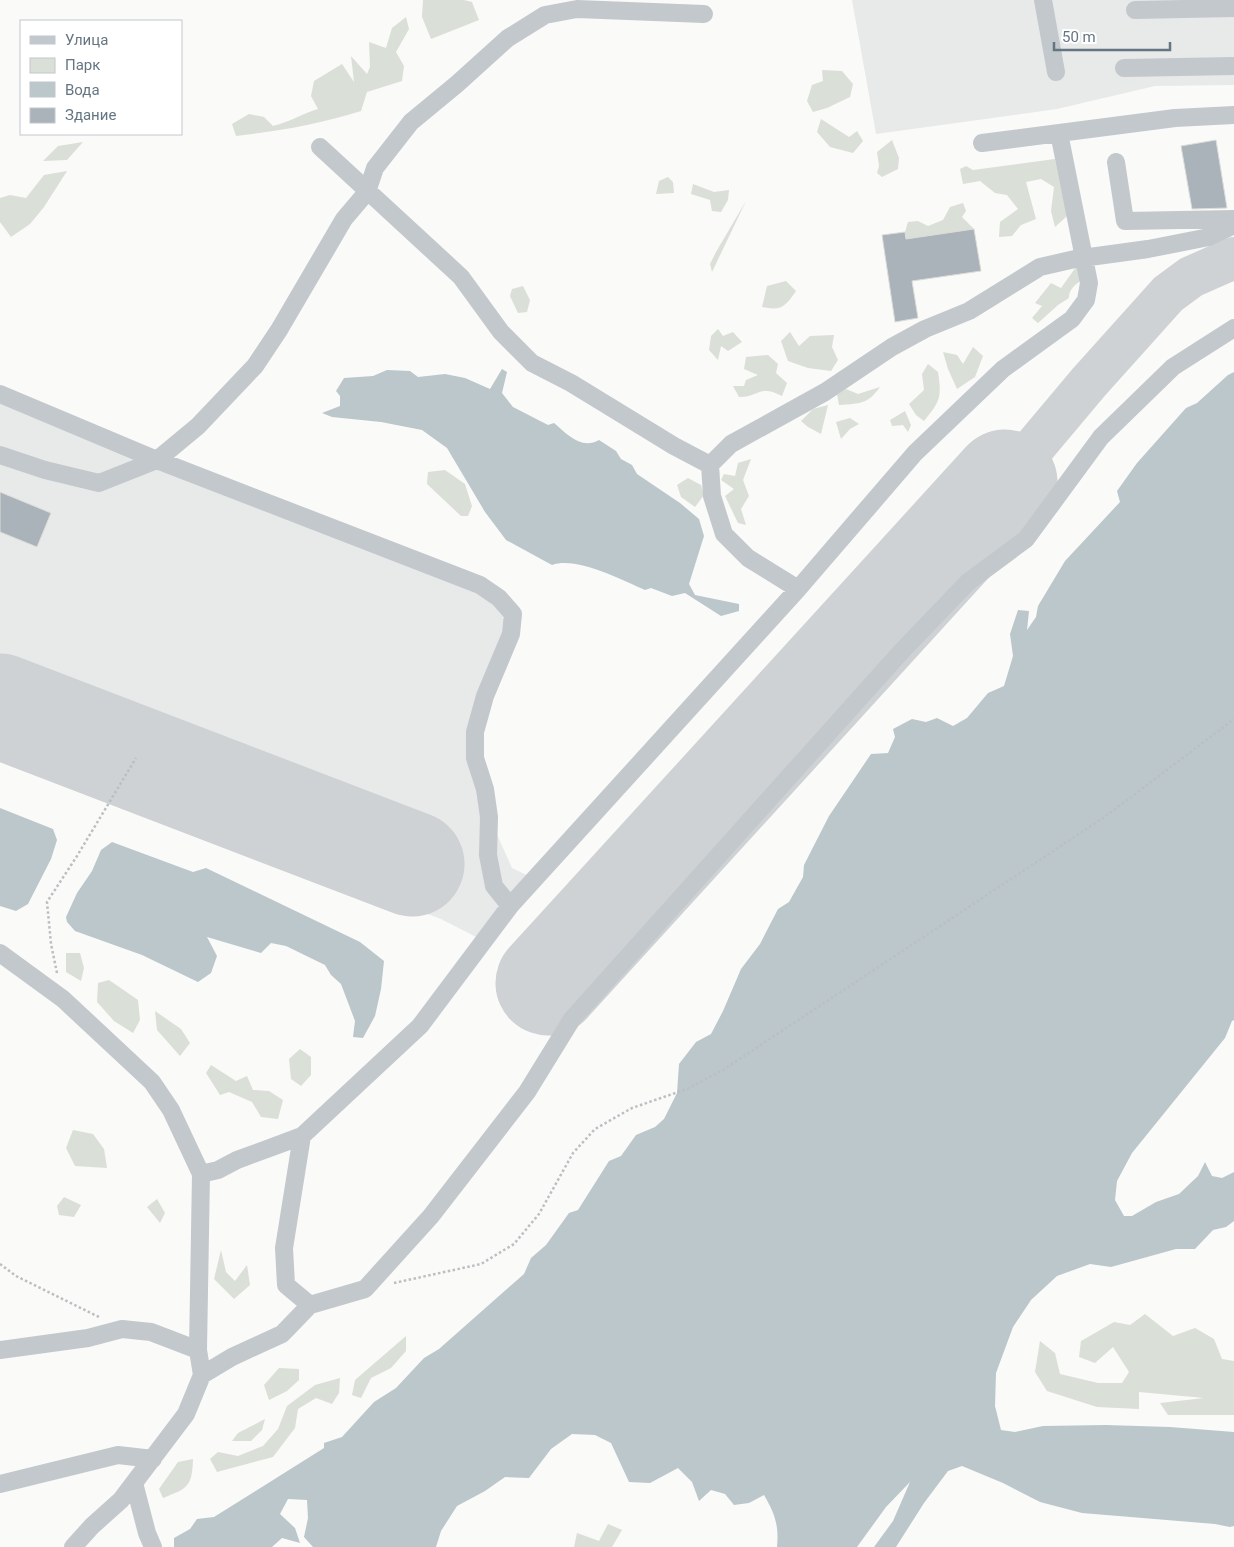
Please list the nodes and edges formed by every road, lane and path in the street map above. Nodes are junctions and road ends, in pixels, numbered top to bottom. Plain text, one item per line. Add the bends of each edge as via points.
1 (1043, 0) edge
2 (1234, 8) edge
3 (1135, 10) dead end
4 (704, 14) dead end
5 (1234, 66) edge
6 (1124, 68) dead end
7 (1056, 72) dead end
8 (1234, 115) edge
9 (1059, 133) junction
10 (982, 144) dead end
11 (320, 146) dead end
12 (1116, 162) dead end
13 (367, 192) junction
14 (1234, 219) edge
15 (1234, 225) edge
16 (1084, 258) junction
17 (1234, 328) edge
18 (0, 394) edge
19 (0, 456) edge
20 (157, 460) junction
21 (710, 465) junction
22 (798, 589) junction
23 (1234, 719) edge
24 (136, 758) dead end
25 (510, 906) junction
26 (0, 953) edge
27 (63, 999) junction
28 (302, 1136) junction
29 (201, 1174) junction
30 (0, 1264) edge
31 (394, 1283) dead end
32 (310, 1304) junction
33 (122, 1328) junction
34 (0, 1350) edge
35 (198, 1350) junction
36 (202, 1375) junction
37 (154, 1459) junction
38 (134, 1483) junction
39 (0, 1484) edge
40 (73, 1547) edge
41 (153, 1547) edge

1 - 7 lane
2 - 3 lane
4 - 13 lane via 577,9 545,15 508,38 411,122 375,168
5 - 6 lane
8 - 9 lane via 1175,118
9 - 10 lane
9 - 16 lane
11 - 13 lane
12 - 14 lane via 1125,221
13 - 20 lane via 344,219 255,366 198,426
13 - 21 lane via 461,277 501,332 532,363
15 - 16 lane via 1209,237 1148,250
16 - 21 lane via 1040,267 969,311 892,347 826,392 731,444
16 - 22 lane via 1089,283 1086,300 1072,319 1003,370 915,454
17 - 32 lane via 1173,367 1101,437 1026,539 968,582 893,661 572,1018 527,1092 431,1216 365,1289
18 - 20 lane
19 - 20 lane via 99,483
20 - 25 lane via 480,585 499,598 512,614 511,634 485,696 475,732 475,758 489,817 488,855 494,886
21 - 22 lane via 712,496 724,534 748,558
22 - 25 lane
23 - 31 path via 1106,816 723,1070 687,1090 632,1108 595,1129 573,1153 539,1214 514,1244 481,1264
24 - 27 path via 48,902 51,944
25 - 28 lane via 420,1026
26 - 27 lane
27 - 29 lane via 152,1082 171,1110
28 - 29 lane
28 - 32 lane via 284,1248 286,1285
29 - 35 lane
30 - 33 path via 16,1276
32 - 36 lane via 282,1334
33 - 34 lane via 88,1338
33 - 35 lane via 151,1332
35 - 36 lane
36 - 37 lane via 186,1414
37 - 38 lane
37 - 39 lane via 118,1455
38 - 40 lane
38 - 41 lane

